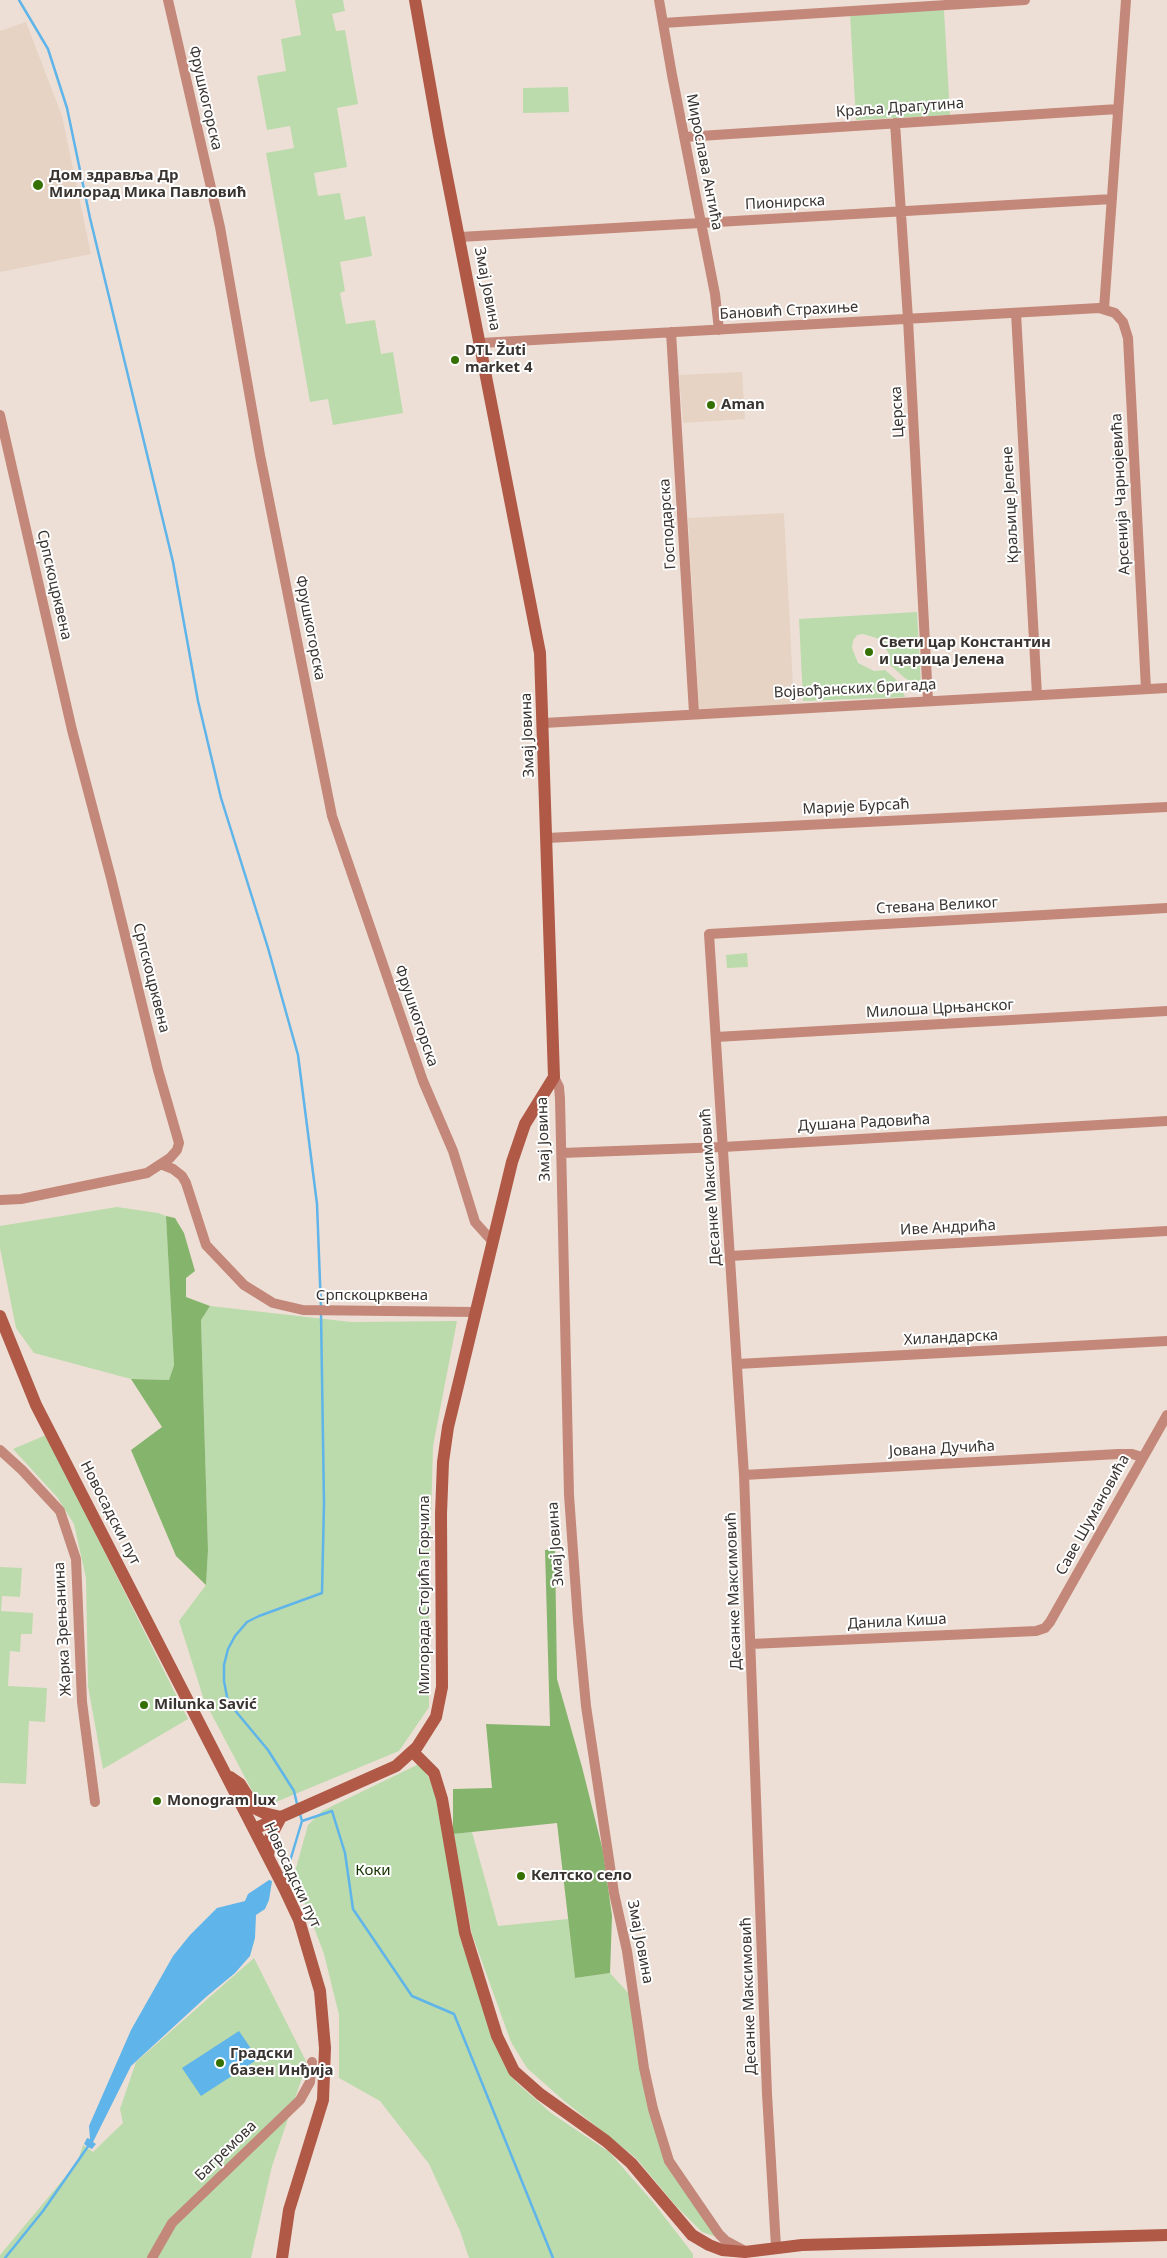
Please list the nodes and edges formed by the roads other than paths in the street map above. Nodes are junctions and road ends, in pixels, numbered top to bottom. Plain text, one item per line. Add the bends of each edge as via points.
1 (168, 0) edge
2 (415, 0) edge
3 (659, 0) edge
4 (1025, 0) edge
5 (1126, 0) edge
6 (663, 23) junction
7 (1118, 109) junction
8 (895, 123) junction
9 (684, 137) junction
10 (1112, 199) junction
11 (900, 211) junction
12 (701, 223) junction
13 (460, 237) junction
14 (1101, 308) junction
15 (1016, 313) junction
16 (908, 319) junction
17 (719, 330) junction
18 (670, 332) junction
19 (481, 343) junction
20 (0, 415) edge
21 (1167, 688) edge
22 (1146, 689) junction
23 (1037, 695) junction
24 (928, 700) junction
25 (694, 713) junction
26 (544, 723) junction
27 (1167, 807) edge
28 (548, 838) junction
29 (1167, 908) edge
30 (709, 934) joint
31 (1167, 1011) edge
32 (716, 1037) junction
33 (554, 1077) junction
34 (1167, 1121) edge
35 (723, 1147) junction
36 (562, 1153) junction
37 (162, 1165) junction
38 (0, 1200) edge
39 (1167, 1231) edge
40 (492, 1241) junction
41 (730, 1256) junction
42 (475, 1312) junction
43 (0, 1316) edge
44 (1167, 1341) edge
45 (737, 1364) junction
46 (1167, 1415) edge
47 (0, 1450) edge
48 (1142, 1457) junction
49 (744, 1475) junction
50 (1045, 1628) joint
51 (751, 1644) junction
52 (413, 1752) junction
53 (225, 1774) junction
54 (96, 1802) dead end
55 (287, 1815) junction
56 (254, 1829) junction
57 (268, 1857) junction
58 (312, 2062) dead end
59 (1167, 2235) edge
60 (776, 2247) junction
61 (745, 2252) junction
62 (152, 2258) edge
63 (282, 2258) edge

1 - 40 street, Фрушкогорска via 220,227 260,455 332,816 423,1081 453,1150 475,1222
2 - 13 street, Змај Јовина
3 - 6 street, Мирослава Антића
4 - 6 street
5 - 7 street
6 - 9 street, Мирослава Антића
7 - 8 street, Краља Драгутина
7 - 10 street
8 - 9 street, Краља Драгутина
8 - 11 street, Церска
9 - 12 street, Мирослава Антића
10 - 11 street, Пионирска
10 - 14 street
11 - 12 street, Пионирска
11 - 16 street, Церска
12 - 13 street, Пионирска
12 - 17 street, Мирослава Антића
13 - 19 street, Змај Јовина
14 - 15 street, Бановић Страхиње
14 - 22 street, Арсенија Чарнојевића via 1120,318 1128,338
15 - 16 street, Бановић Страхиње
15 - 23 street, Краљице Јелене
16 - 17 street, Бановић Страхиње
16 - 24 street, Церска
17 - 18 street, Бановић Страхиње
18 - 19 street, Бановић Страхиње
18 - 25 street, Господарска
19 - 26 street, Змај Јовина via 536,625
20 - 37 street, Српскоцрквена via 72,730 179,1143 177,1150
21 - 22 street, Војвођанских бригада
22 - 23 street, Војвођанских бригада
23 - 24 street, Војвођанских бригада
24 - 25 street, Војвођанских бригада
25 - 26 street, Војвођанских бригада
26 - 28 street, Змај Јовина
27 - 28 street, Марије Бурсаћ
28 - 33 street, Змај Јовина
29 - 30 street, Стевана Великог
30 - 32 street, Десанке Максимовић
31 - 32 street, Милоша Црњанског
32 - 35 street, Десанке Максимовић
33 - 36 street, Змај Јовина via 559,1087
33 - 40 street, Милорада Стојића Горчила via 522,1130
34 - 35 street, Душана Радовића
35 - 36 street, Душана Радовића
35 - 41 street, Десанке Максимовић
36 - 61 street, Змај Јовина via 569,1495 586,1706 614,1893 627,1951 644,2068 669,2161 719,2234
37 - 38 street via 123,1179 21,1199
37 - 42 street, Српскоцрквена via 173,1169 186,1183 206,1245 244,1285 273,1304 303,1310
39 - 41 street, Иве Андрића
40 - 42 street, Милорада Стојића Горчила
41 - 45 street, Десанке Максимовић
42 - 52 street, Милорада Стојића Горчила via 443,1462 440,1514 442,1695 431,1727
43 - 53 street, Новосадски пут via 36,1405
44 - 45 street, Хиландарска
45 - 49 street, Десанке Максимовић
46 - 48 street, Саве Шумановића
47 - 54 street, Жарка Зрењанина via 60,1511 76,1559 82,1702
48 - 49 street, Јована Дучића via 1118,1454
48 - 50 street, Саве Шумановића
49 - 51 street, Десанке Максимовић
50 - 51 street, Данила Киша via 1036,1631
51 - 60 street, Десанке Максимовић via 767,2094
52 - 55 street, Милорада Стојића Горчила via 384,1773
52 - 61 street via 434,1774 442,1799 465,1933 497,2036 514,2071 631,2163 692,2235 722,2250
53 - 55 street via 240,1784 256,1809
53 - 56 street, Новосадски пут
55 - 56 street, Милорада Стојића Горчила
55 - 57 street via 270,1838
56 - 57 street, Новосадски пут
57 - 63 street, Новосадски пут via 299,1920 320,1991 325,2048 323,2100 289,2210
58 - 62 street, Багремова via 310,2082 300,2100 172,2223
59 - 60 street
60 - 61 street

